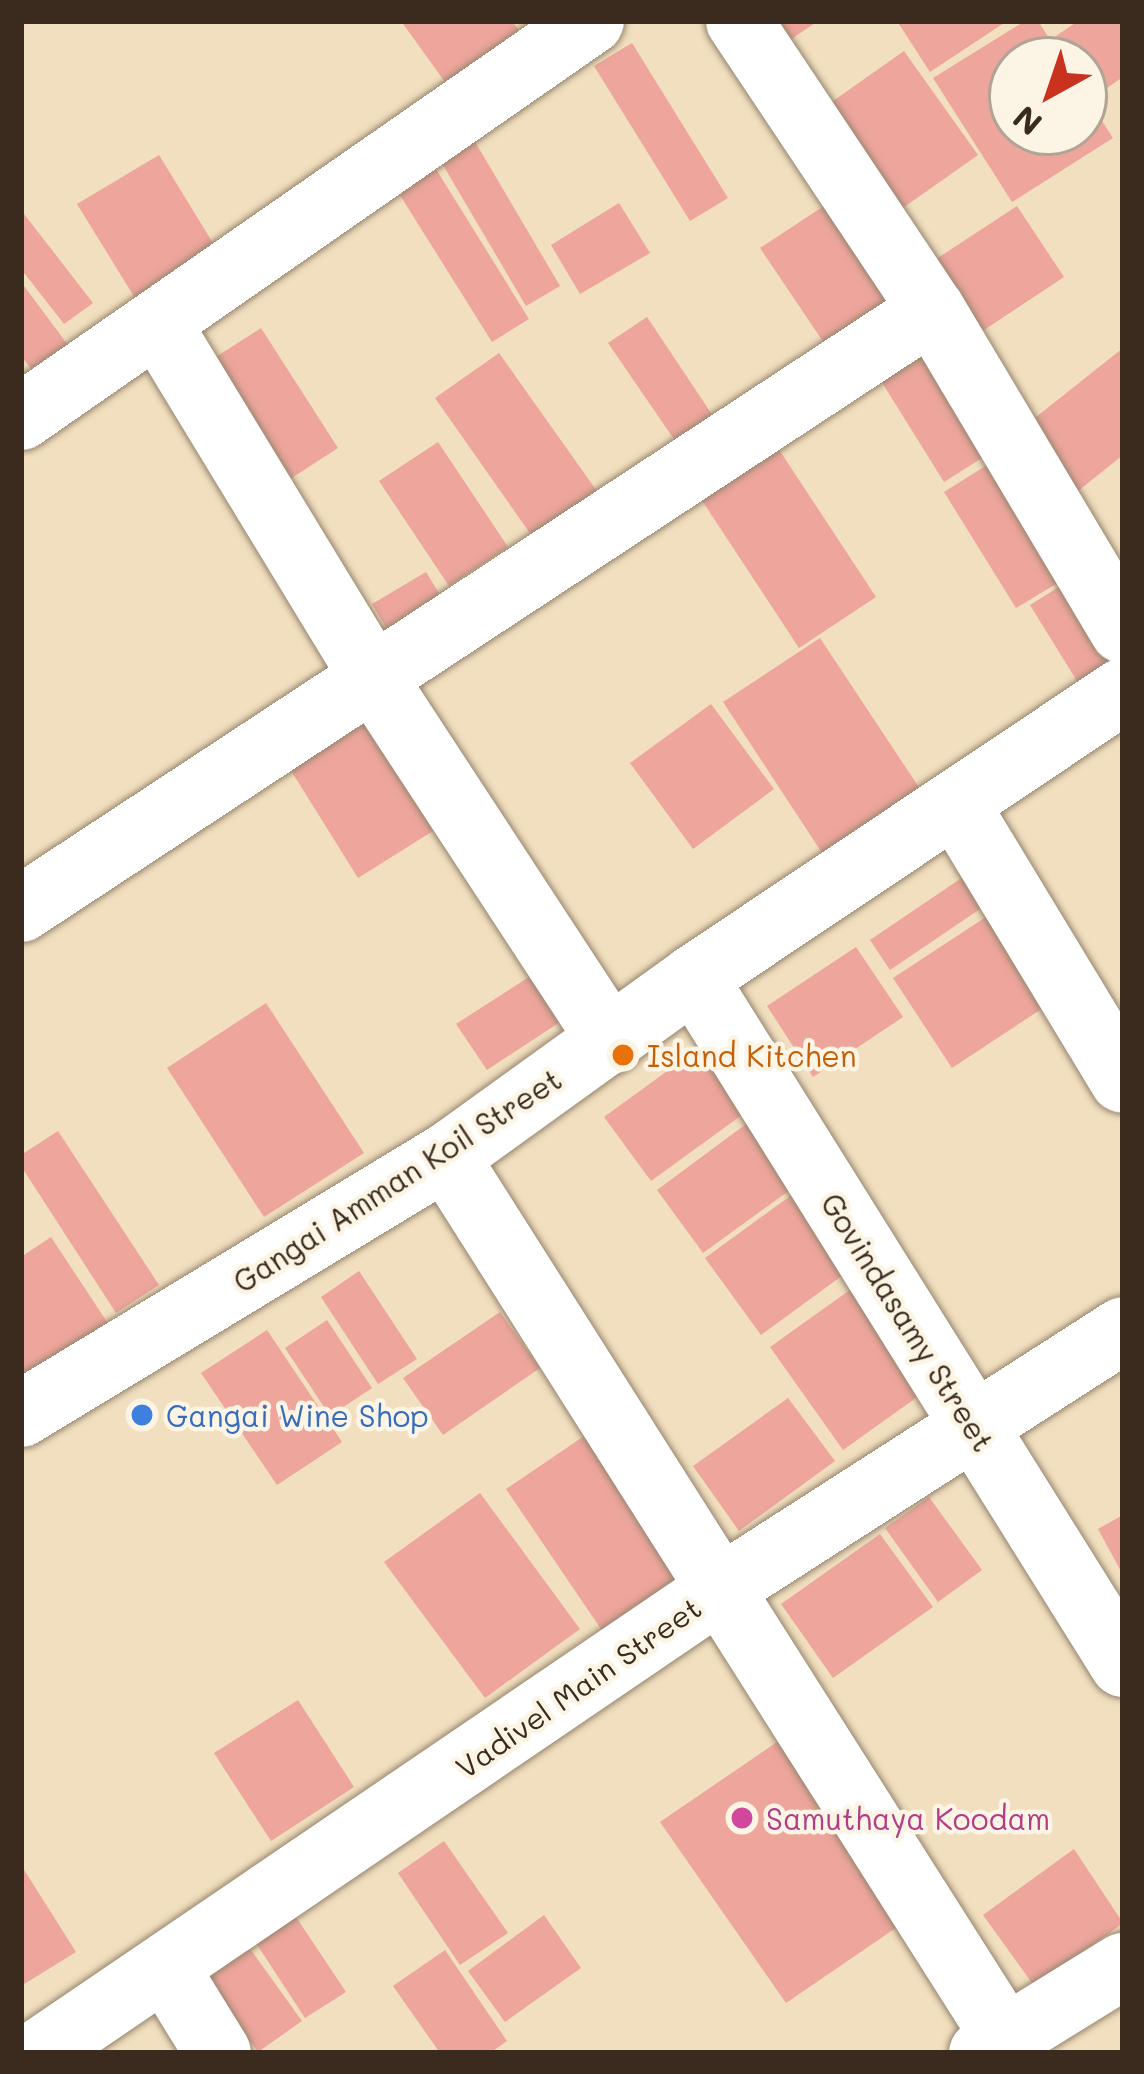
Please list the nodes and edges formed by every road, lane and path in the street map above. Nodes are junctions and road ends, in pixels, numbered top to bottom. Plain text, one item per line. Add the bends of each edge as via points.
1 (591, 21) edge
2 (739, 21) edge
3 (932, 310) junction
4 (160, 327) junction
5 (21, 417) edge
6 (1123, 630) edge
7 (376, 682) junction
8 (1123, 691) edge
9 (957, 806) junction
10 (21, 909) edge
11 (694, 978) junction
12 (611, 1040) junction
13 (1123, 1080) edge
14 (446, 1156) junction
15 (1123, 1330) edge
16 (21, 1414) edge
17 (971, 1423) junction
18 (720, 1589) junction
19 (1123, 1664) edge
20 (1123, 1966) edge
21 (167, 1970) junction
22 (993, 2046) edge
23 (38, 2053) edge
24 (218, 2053) edge

1 - 4 street
2 - 3 street
3 - 6 street
3 - 7 street
4 - 5 street
4 - 7 street
7 - 10 street
7 - 12 street
8 - 9 street, Gangai Amman Koil Street
9 - 11 street, Gangai Amman Koil Street
9 - 13 street
11 - 12 street, Gangai Amman Koil Street
11 - 17 street, Govindasamy Street
12 - 14 street, Gangai Amman Koil Street
14 - 16 street, Gangai Amman Koil Street
14 - 18 street
15 - 17 street, Vadivel Main Street
17 - 18 street, Vadivel Main Street
17 - 19 street, Govindasamy Street
18 - 21 street, Vadivel Main Street
18 - 22 street
20 - 22 street
21 - 23 street, Vadivel Main Street
21 - 24 street

